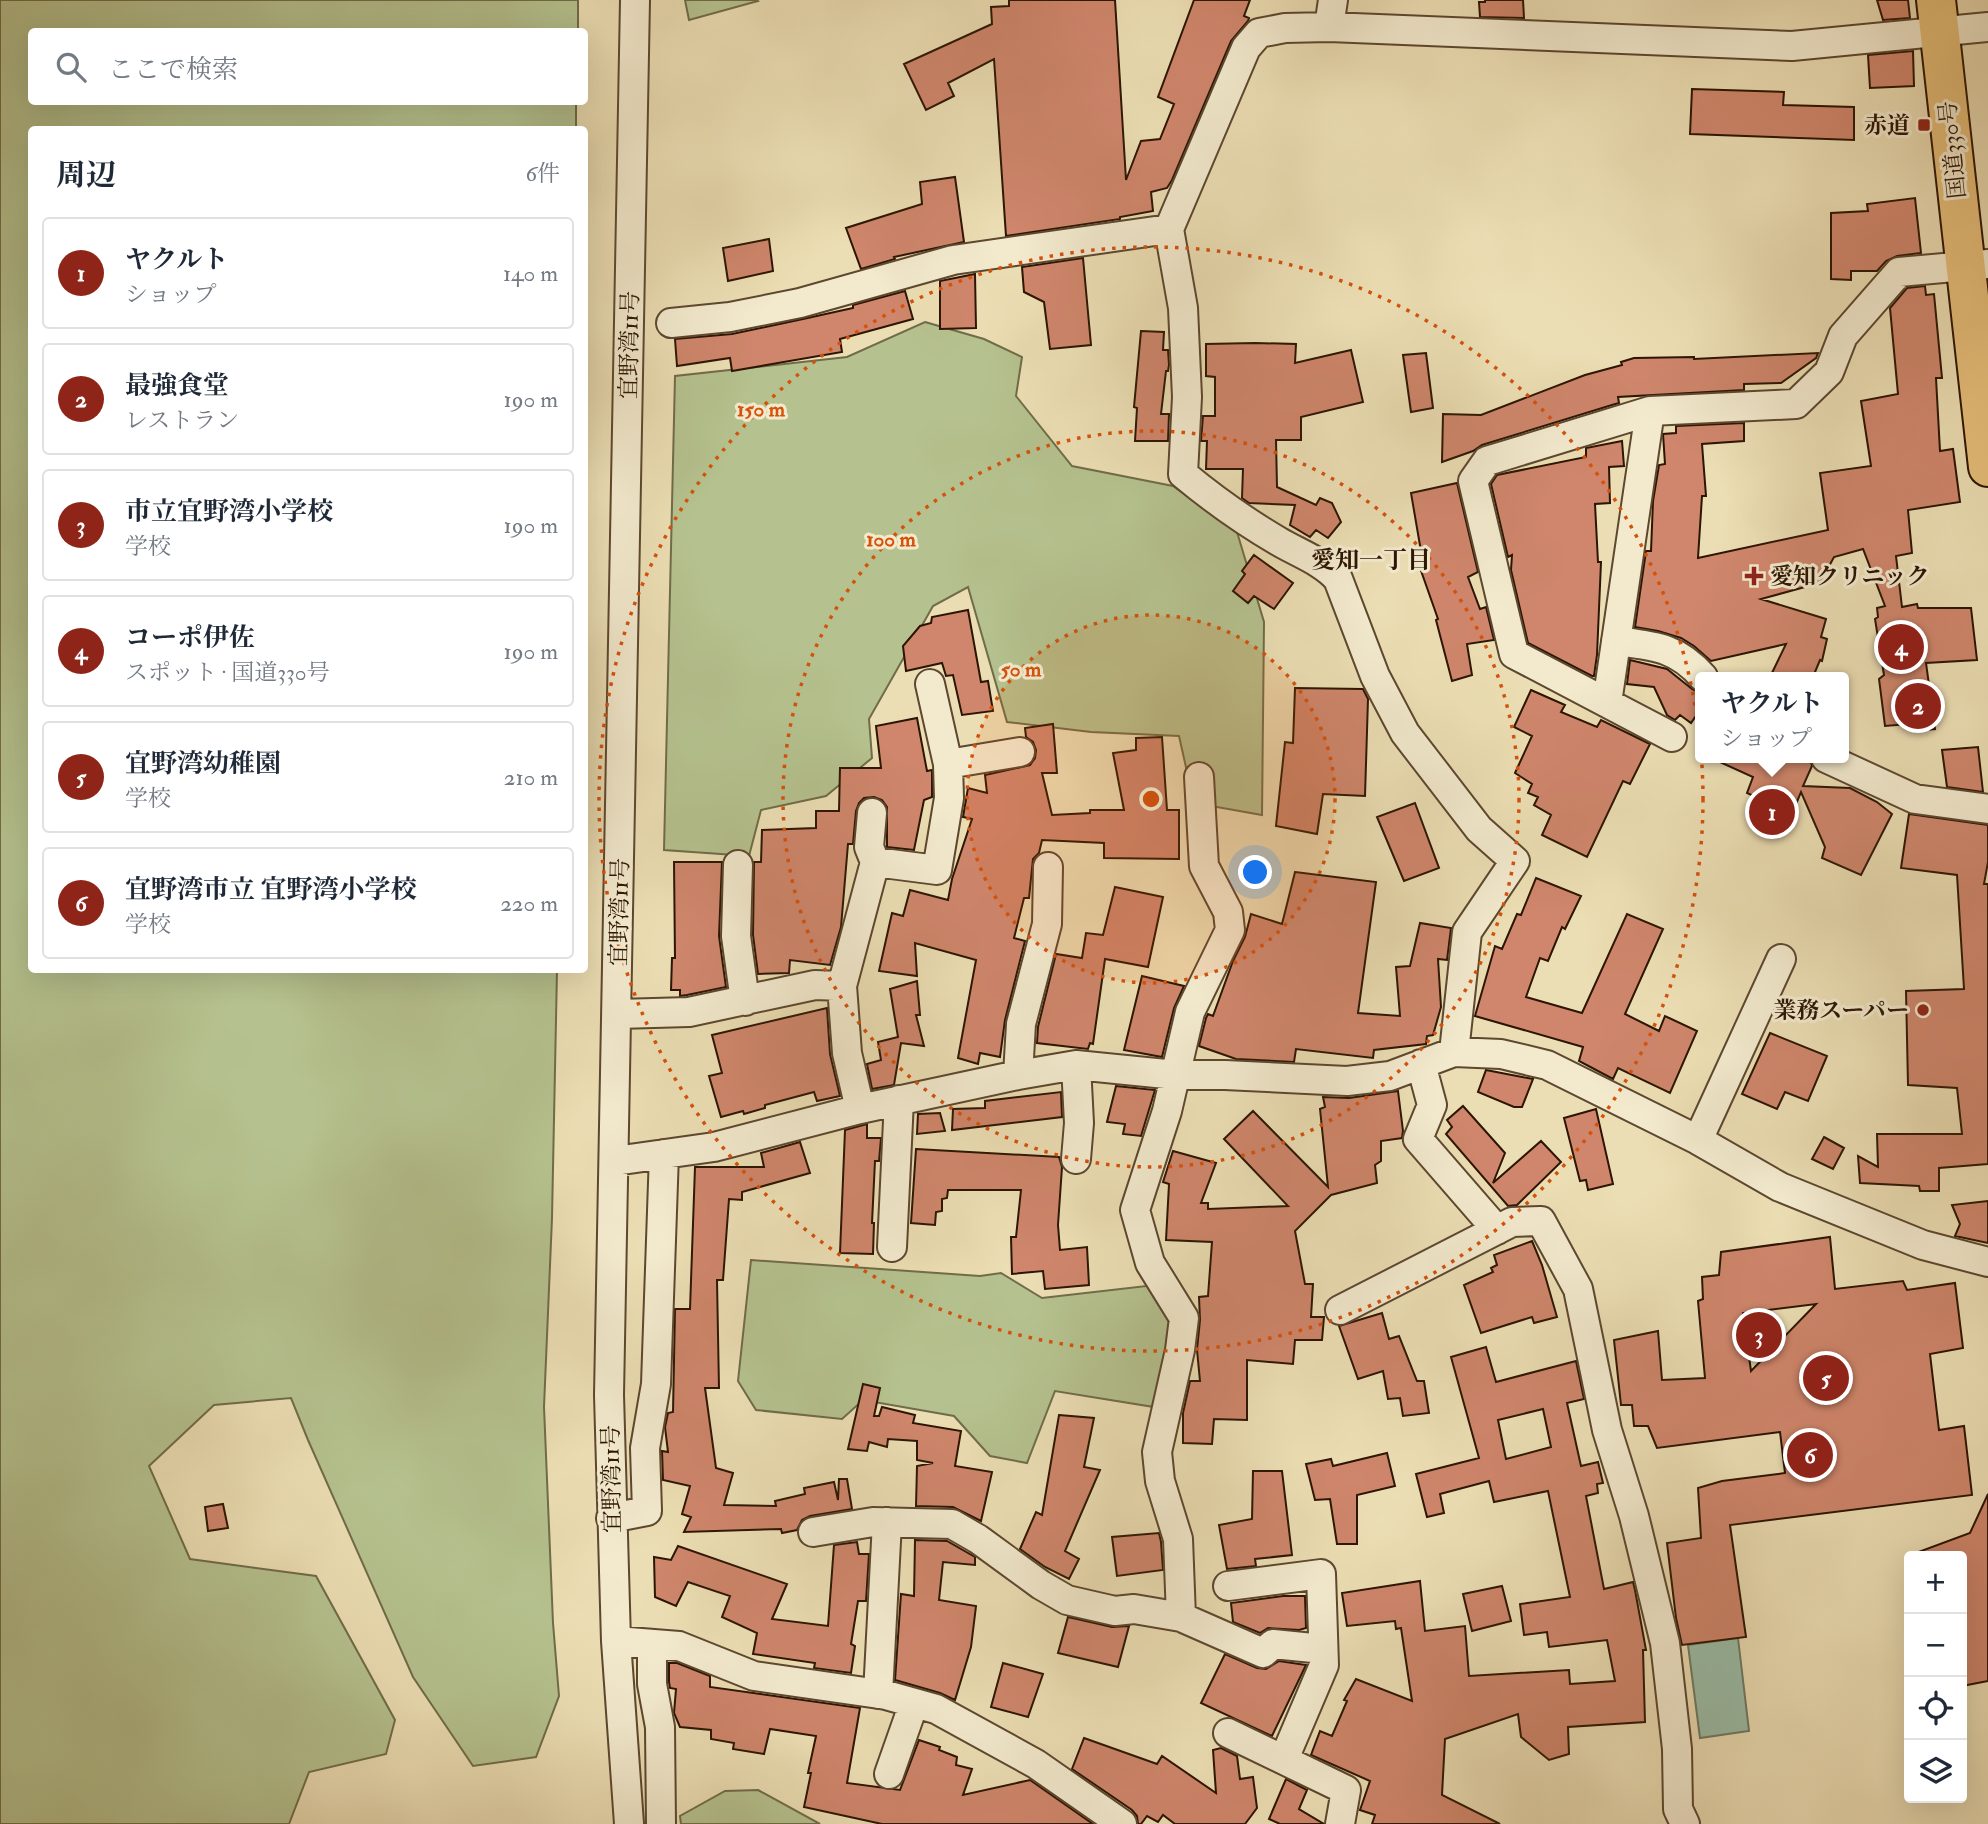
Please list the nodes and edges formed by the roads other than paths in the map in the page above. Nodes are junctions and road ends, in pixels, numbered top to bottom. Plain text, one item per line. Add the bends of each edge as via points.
1 (635, 0) edge
2 (1331, 13) edge
3 (1938, 16) edge
4 (1988, 27) edge
5 (1169, 229) junction
6 (1976, 266) edge
7 (671, 323) dead end
8 (1650, 411) junction
9 (1988, 467) edge
10 (1616, 640) junction
11 (1699, 672) edge
12 (930, 684) dead end
13 (1607, 703) junction
14 (1672, 737) dead end
15 (1020, 752) dead end
16 (1837, 763) edge
17 (948, 764) junction
18 (1199, 777) dead end
19 (1988, 809) edge
20 (872, 813) dead end
21 (876, 862) junction
22 (738, 865) dead end
23 (1048, 867) dead end
24 (1781, 960) dead end
25 (842, 986) junction
26 (745, 1001) junction
27 (618, 1014) junction
28 (1454, 1052) junction
29 (1421, 1064) junction
30 (1076, 1065) junction
31 (1018, 1075) junction
32 (1176, 1075) junction
33 (900, 1100) junction
34 (860, 1109) junction
35 (1698, 1140) junction
36 (664, 1154) junction
37 (1076, 1159) dead end
38 (614, 1161) junction
39 (1497, 1230) junction
40 (892, 1247) dead end
41 (1988, 1262) edge
42 (1340, 1310) dead end
43 (656, 1384) junction
44 (610, 1395) junction
45 (611, 1518) junction
46 (887, 1522) junction
47 (813, 1532) dead end
48 (1227, 1586) dead end
49 (1181, 1617) junction
50 (616, 1641) junction
51 (652, 1645) junction
52 (1324, 1649) junction
53 (878, 1694) junction
54 (914, 1703) junction
55 (1228, 1733) dead end
56 (1284, 1759) junction
57 (889, 1774) dead end
58 (629, 1824) edge
59 (661, 1824) edge
60 (1122, 1824) edge
61 (1340, 1824) edge
62 (1685, 1824) edge

1 - 27 street, 宜野湾11号
2 - 3 street via 1792,46
2 - 5 street via 1259,33 1246,48
3 - 4 street
3 - 6 highway, 国道330号
5 - 7 street via 953,260 800,303
5 - 28 street via 1183,308 1187,397 1183,474 1213,499 1328,568 1338,579 1376,677 1405,733 1479,829 1516,861 1467,932
6 - 8 street via 1899,272 1843,336 1829,372 1796,404
6 - 9 highway, 国道330号
8 - 10 street
8 - 13 street via 1487,461 1473,481 1514,654
10 - 11 street via 1665,648
10 - 13 street
12 - 17 street
13 - 14 street
15 - 17 street
16 - 19 street via 1915,799
17 - 21 street via 949,798 937,870
18 - 32 street via 1204,866 1228,912 1230,930 1191,1012
20 - 21 street via 869,847
21 - 25 street
22 - 26 street via 736,936
23 - 31 street via 1047,924 1021,1024
24 - 35 street
25 - 26 street via 815,985
25 - 34 street via 847,1053
26 - 27 street via 689,1012
27 - 38 street, 宜野湾11号
28 - 29 street
28 - 35 street via 1501,1054 1547,1065
29 - 32 street via 1390,1076 1348,1081
29 - 39 street via 1432,1105 1418,1139
30 - 31 street
30 - 32 street
30 - 37 street
31 - 33 street
32 - 49 street via 1135,1210 1150,1263 1184,1318 1157,1452 1160,1481 1178,1539
33 - 34 street
33 - 40 street
34 - 36 street via 714,1147
35 - 41 street via 1780,1187 1923,1245
36 - 38 street
36 - 43 street
38 - 44 street, 宜野湾11号
39 - 42 street
39 - 62 street via 1513,1222 1541,1221 1578,1289 1607,1430 1665,1643 1677,1749 1678,1809
43 - 44 street
43 - 45 street via 645,1448 647,1511
44 - 45 street, 宜野湾11号
45 - 50 street, 宜野湾11号
46 - 47 street
46 - 49 street via 952,1524 1067,1600 1115,1611 1134,1609
46 - 53 street
48 - 52 street via 1321,1574
49 - 52 street via 1263,1653 1273,1644
50 - 51 street
50 - 58 street, 宜野湾11号
51 - 53 street via 679,1646 754,1676
51 - 59 street via 652,1684 660,1727
52 - 56 street via 1324,1665
53 - 54 street
54 - 57 street
54 - 60 street via 936,1709 1036,1764
55 - 56 street
56 - 61 street via 1346,1790

